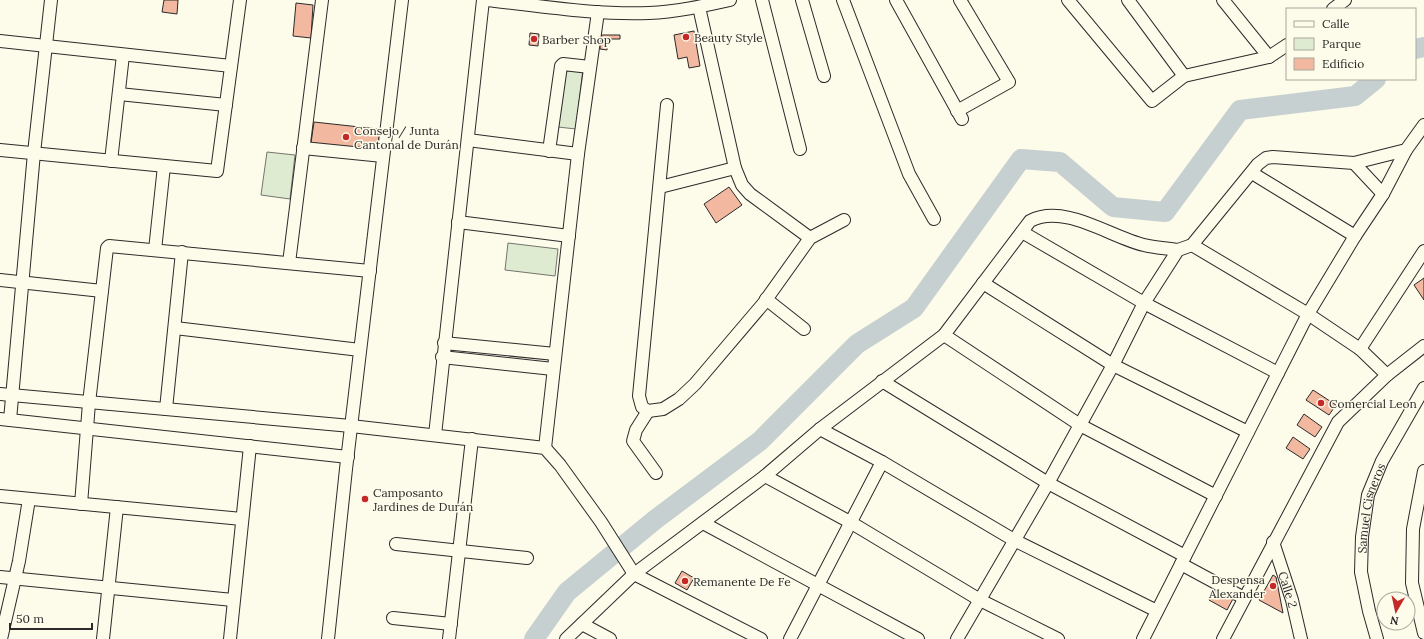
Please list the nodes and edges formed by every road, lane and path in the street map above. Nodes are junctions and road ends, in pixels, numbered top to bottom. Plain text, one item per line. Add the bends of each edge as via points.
1 (51, 0) edge
2 (240, 0) edge
3 (322, 0) edge
4 (402, 0) edge
5 (489, 0) edge
6 (730, 0) edge
7 (762, 0) edge
8 (802, 0) edge
9 (843, 0) edge
10 (896, 0) edge
11 (960, 0) edge
12 (1068, 0) edge
13 (1128, 0) edge
14 (1223, 0) edge
15 (1345, 0) edge
16 (544, 3) edge
17 (699, 7) junction
18 (1332, 7) edge
19 (598, 12) junction
20 (0, 41) edge
21 (47, 44) junction
22 (1286, 46) edge
23 (123, 55) junction
24 (1269, 57) junction
25 (231, 66) junction
26 (590, 68) junction
27 (824, 76) dead end
28 (1184, 76) junction
29 (119, 94) junction
30 (226, 104) junction
31 (667, 105) dead end
32 (1424, 125) edge
33 (468, 140) junction
34 (303, 148) junction
35 (800, 149) dead end
36 (0, 150) edge
37 (1406, 150) junction
38 (549, 151) junction
39 (34, 153) junction
40 (578, 154) junction
41 (383, 156) junction
42 (111, 160) junction
43 (1354, 163) junction
44 (164, 166) junction
45 (736, 168) junction
46 (1252, 173) junction
47 (660, 187) junction
48 (1383, 194) junction
49 (934, 219) dead end
50 (844, 220) dead end
51 (458, 222) junction
52 (1022, 232) junction
53 (569, 236) junction
54 (1355, 236) junction
55 (810, 238) junction
56 (1192, 245) junction
57 (155, 250) junction
58 (1178, 250) junction
59 (1424, 251) edge
60 (182, 252) junction
61 (289, 263) junction
62 (370, 271) junction
63 (0, 280) edge
64 (23, 282) junction
65 (983, 283) junction
66 (102, 291) junction
67 (766, 300) junction
68 (1144, 304) junction
69 (1308, 314) junction
70 (174, 328) junction
71 (804, 329) dead end
72 (944, 335) junction
73 (444, 342) junction
74 (1424, 346) edge
75 (1360, 349) junction
76 (360, 350) junction
77 (554, 354) junction
78 (442, 357) junction
79 (1113, 365) junction
80 (553, 369) junction
81 (1278, 373) junction
82 (1387, 375) junction
83 (882, 381) junction
84 (1424, 388) edge
85 (6, 395) edge
86 (89, 402) junction
87 (166, 409) junction
88 (648, 411) junction
89 (5, 420) edge
90 (1080, 425) junction
91 (351, 426) junction
92 (87, 429) junction
93 (820, 429) junction
94 (1248, 432) junction
95 (435, 435) junction
96 (472, 439) junction
97 (250, 446) junction
98 (545, 448) junction
99 (348, 457) junction
100 (882, 462) junction
101 (1424, 471) edge
102 (656, 473) dead end
103 (765, 476) junction
104 (1048, 483) junction
105 (0, 496) edge
106 (1216, 496) junction
107 (29, 498) junction
108 (81, 504) junction
109 (117, 507) junction
110 (242, 519) junction
111 (850, 522) junction
112 (703, 523) junction
113 (1014, 540) junction
114 (1273, 542) junction
115 (396, 544) dead end
116 (459, 550) junction
117 (527, 558) dead end
118 (1183, 560) junction
119 (632, 572) junction
120 (0, 577) edge
121 (15, 579) junction
122 (817, 586) junction
123 (109, 589) junction
124 (1244, 598) junction
125 (233, 600) junction
126 (980, 600) junction
127 (1157, 611) junction
128 (393, 618) dead end
129 (451, 624) junction
130 (582, 624) junction
131 (1424, 633) edge
132 (1231, 634) edge
133 (2, 639) edge
134 (103, 639) edge
135 (230, 639) edge
136 (328, 639) edge
137 (449, 639) edge
138 (566, 639) edge
139 (610, 639) edge
140 (761, 639) edge
141 (790, 639) edge
142 (918, 639) edge
143 (957, 639) edge
144 (1058, 639) edge
145 (1143, 639) edge
146 (1223, 639) edge
147 (1301, 639) edge
148 (1377, 639) edge

1 - 21 street
2 - 25 street
3 - 34 street
4 - 41 street
5 - 16 street
5 - 33 street
6 - 17 street
7 - 35 street
8 - 27 street
9 - 49 street via 909,174
10 - 11 street via 960,115 1009,82
12 - 28 street via 1152,100
13 - 28 street
14 - 24 street
15 - 18 street
16 - 19 street
17 - 19 street via 650,13
17 - 45 street
19 - 26 street
20 - 21 street
21 - 23 street
21 - 39 street
22 - 24 street
23 - 25 street
23 - 29 street
24 - 28 street
25 - 30 street
26 - 38 street via 563,64 561,66
26 - 40 street
29 - 30 street
29 - 42 street
30 - 44 street via 217,171
31 - 47 street
32 - 37 street
33 - 38 street
33 - 51 street
34 - 41 street
34 - 61 street
36 - 39 street
37 - 43 street
37 - 48 street
38 - 40 street
39 - 42 street
39 - 64 street
40 - 53 street
41 - 62 street
42 - 44 street
43 - 46 street via 1273,157 1266,158
43 - 48 street
44 - 57 street
45 - 47 street
45 - 55 street via 742,185 750,194
46 - 54 street
46 - 56 street
47 - 88 street via 640,396 642,407
48 - 54 street
50 - 55 street
51 - 53 street
51 - 73 street
52 - 58 street via 1030,221 1036,218 1056,216 1073,219 1144,245
52 - 65 street
52 - 68 street
53 - 77 street
54 - 69 street
55 - 67 street
56 - 58 street
56 - 69 street
57 - 60 street
57 - 66 street via 109,246
58 - 68 street
59 - 75 street
60 - 61 street
60 - 70 street
61 - 62 street
62 - 76 street
63 - 64 street
64 - 66 street
64 - 85 street
65 - 72 street
65 - 79 street
66 - 86 street
67 - 71 street
67 - 88 street via 684,394 663,409
68 - 79 street
68 - 81 street
69 - 75 street
69 - 81 street
70 - 76 street
70 - 87 street
72 - 83 street
72 - 90 street
73 - 77 street
73 - 78 street
74 - 82 street
75 - 82 street
76 - 91 street
77 - 80 street
78 - 80 street
78 - 95 street
79 - 90 street
79 - 94 street
80 - 98 street
81 - 94 street
82 - 114 street via 1338,422
83 - 93 street
83 - 104 street
84 - 148 street, Samuel Cisneros via 1382,462 1368,495 1362,537 1361,572 1368,611
85 - 86 street
85 - 89 street
86 - 87 street
86 - 92 street
87 - 91 street
88 - 102 street via 636,430 633,441
89 - 92 street
90 - 104 street
90 - 106 street
91 - 95 street
91 - 99 street
92 - 97 street
92 - 108 street
93 - 100 street
93 - 103 street
94 - 106 street
95 - 96 street
96 - 98 street
96 - 116 street
97 - 99 street
97 - 110 street
98 - 119 street via 601,522
99 - 136 street
100 - 111 street
100 - 113 street
101 - 131 street via 1413,529 1412,583
103 - 111 street
103 - 112 street
104 - 113 street
104 - 118 street
105 - 107 street
106 - 118 street
107 - 108 street
107 - 121 street
108 - 109 street
109 - 110 street
109 - 123 street
110 - 125 street
111 - 122 street
111 - 126 street
112 - 119 street
112 - 122 street
113 - 126 street
113 - 127 street
114 - 124 street
114 - 147 street, Calle 2 via 1292,600
115 - 116 street
116 - 117 street
116 - 129 street
118 - 124 street
118 - 127 street
119 - 130 street
119 - 140 street
120 - 121 street
121 - 123 street
121 - 133 street
122 - 141 street
122 - 142 street
123 - 125 street
123 - 134 street
124 - 132 street
125 - 135 street
126 - 143 street
126 - 144 street
127 - 145 street
128 - 129 street
129 - 137 street
130 - 138 street
130 - 139 street
132 - 146 street

